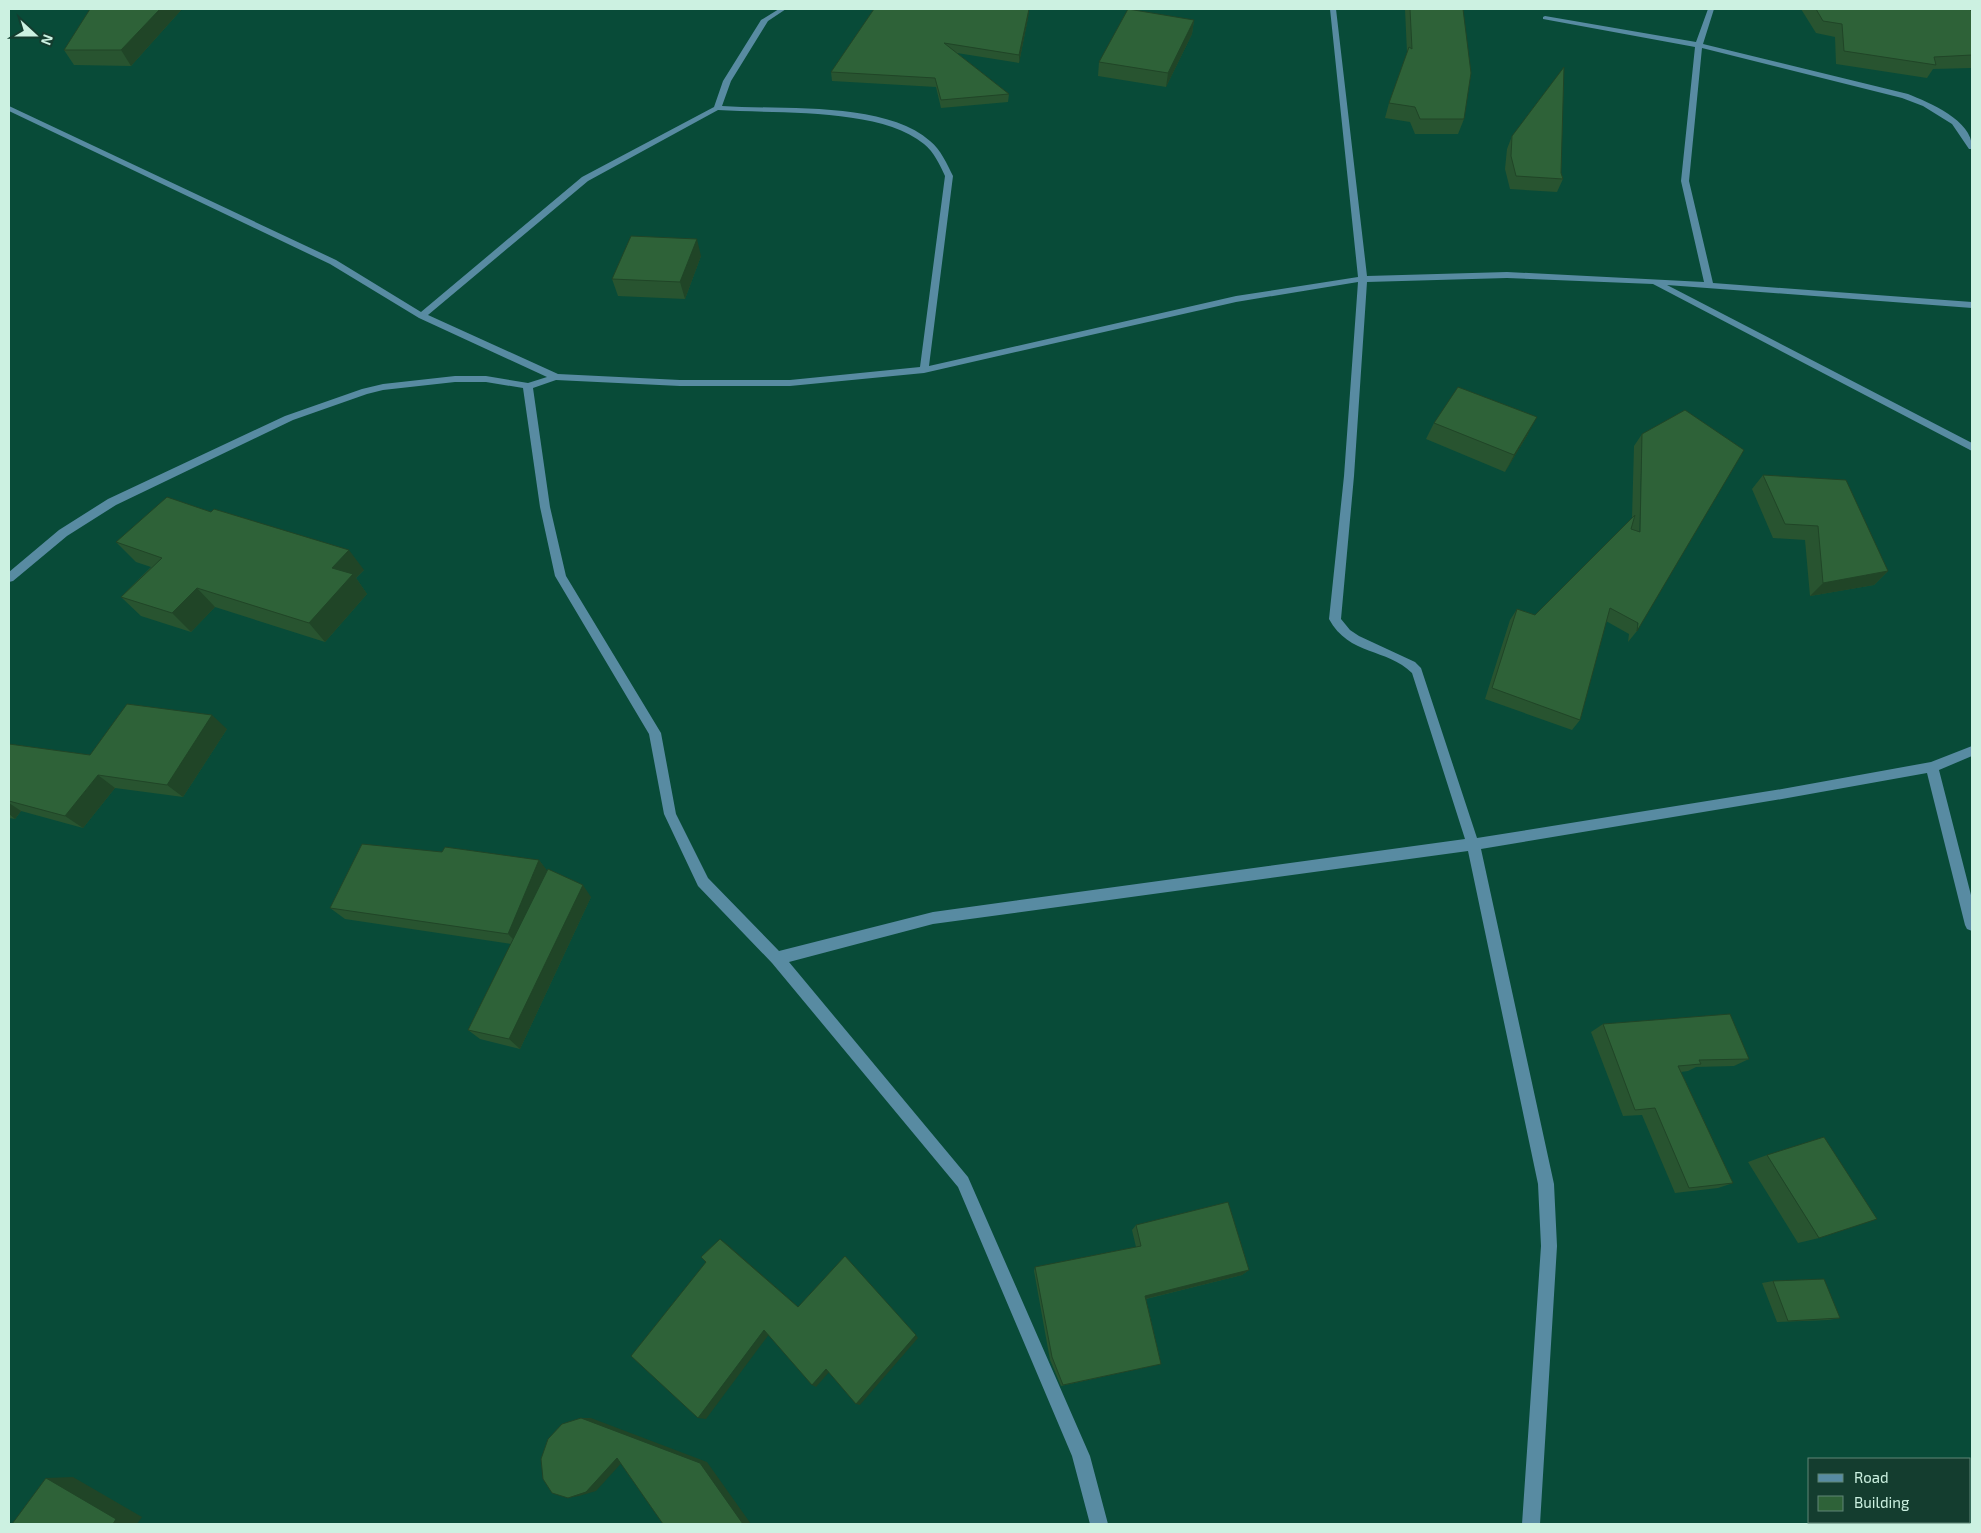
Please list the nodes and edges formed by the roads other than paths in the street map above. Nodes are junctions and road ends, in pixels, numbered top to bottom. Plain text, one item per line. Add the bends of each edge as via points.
1 (783, 9) edge
2 (1333, 9) edge
3 (1711, 9) edge
4 (1545, 18) dead end
5 (1699, 45) junction
6 (9, 108) edge
7 (717, 108) junction
8 (1972, 147) edge
9 (1363, 279) junction
10 (1654, 282) junction
11 (1709, 284) junction
12 (1972, 305) edge
13 (422, 316) junction
14 (924, 370) junction
15 (556, 377) junction
16 (528, 386) junction
17 (1972, 447) edge
18 (9, 578) edge
19 (1972, 752) edge
20 (1932, 767) junction
21 (1473, 844) junction
22 (1972, 925) edge
23 (777, 958) junction
24 (1099, 1524) edge
25 (1531, 1524) edge

1 - 7 street via 764,17 727,81
2 - 9 street
3 - 5 street
4 - 5 street
5 - 8 street via 1906,96 1955,122
5 - 11 street via 1685,181
6 - 13 street via 333,262
7 - 13 street via 585,179
7 - 14 street via 854,114 882,120 927,141 940,157 950,176
9 - 10 street via 1507,276
9 - 14 street via 1245,297
9 - 21 street via 1335,619 1338,628 1350,637 1411,664 1417,671
10 - 11 street
10 - 17 street
11 - 12 street
13 - 15 street
14 - 15 street via 790,382 680,383
15 - 16 street
16 - 18 street via 455,378 383,387 289,418 112,502 64,533
16 - 23 street via 545,507 562,576 655,732 670,814 703,882
19 - 20 street
20 - 21 street
20 - 22 street
21 - 23 street via 933,918
21 - 25 street via 1546,1184 1549,1246
23 - 24 street via 963,1182 1081,1456

